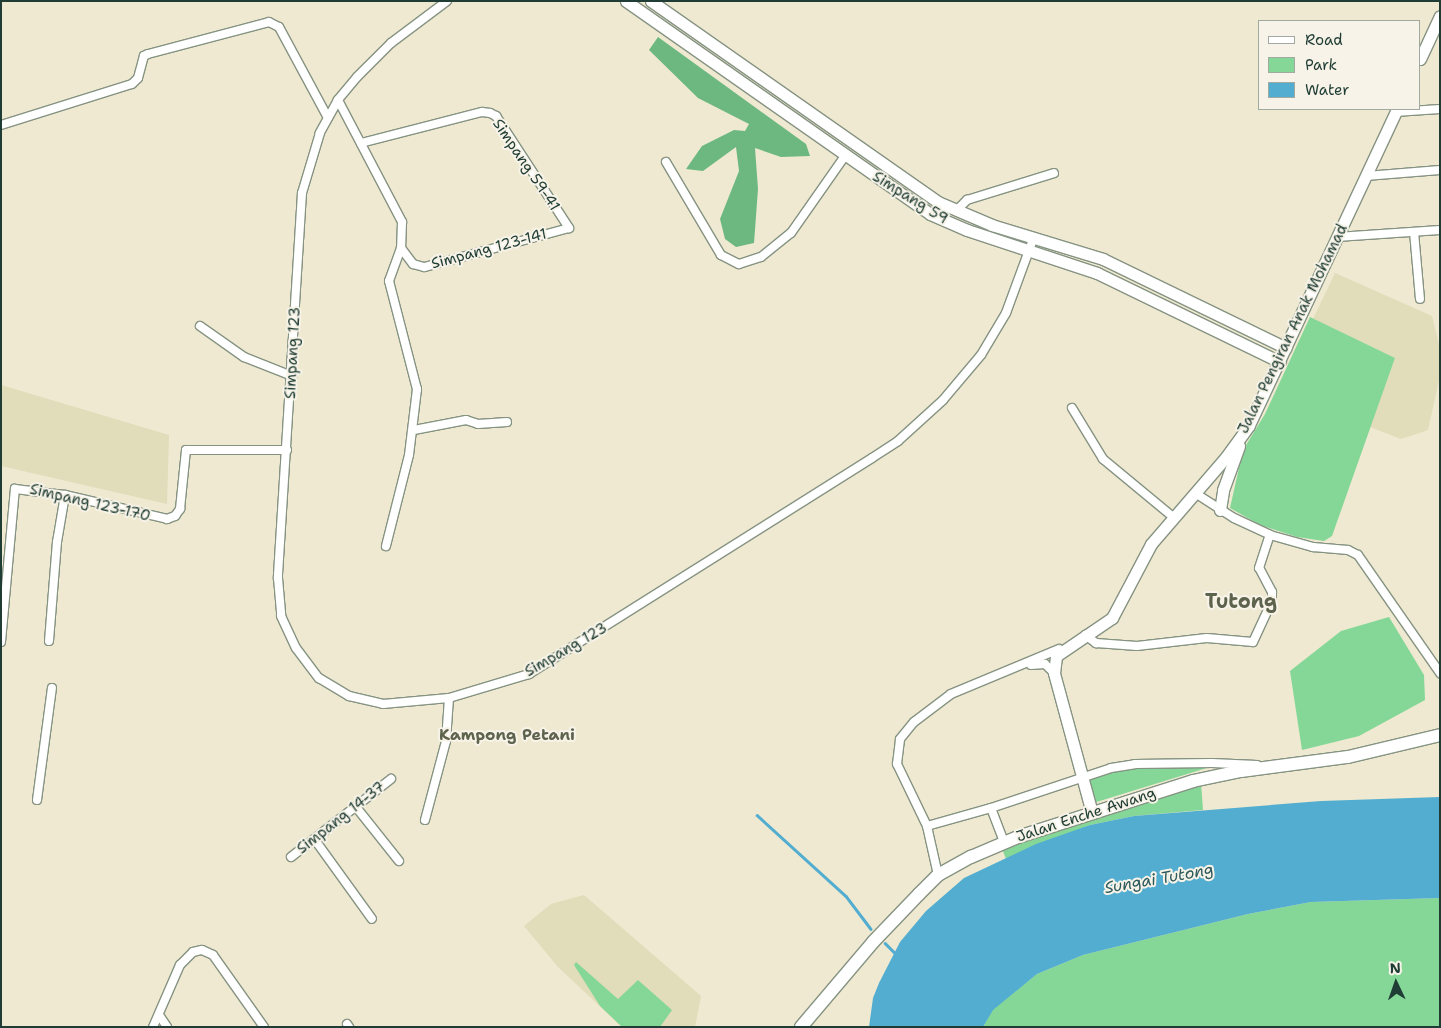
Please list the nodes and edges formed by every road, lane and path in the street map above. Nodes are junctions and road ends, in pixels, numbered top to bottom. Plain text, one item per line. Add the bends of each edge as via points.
1 (626, 1) edge
2 (650, 1) edge
3 (446, 3) edge
4 (1440, 16) edge
5 (1421, 57) edge
6 (338, 100) junction
7 (1421, 109) edge
8 (1440, 109) edge
9 (1396, 110) edge
10 (328, 118) junction
11 (1, 125) edge
12 (362, 144) junction
13 (845, 156) junction
14 (666, 162) dead end
15 (1440, 170) edge
16 (1054, 173) dead end
17 (1366, 176) junction
18 (956, 211) junction
19 (569, 228) joint
20 (1440, 230) edge
21 (1414, 232) junction
22 (1034, 237) junction
23 (1337, 238) junction
24 (401, 248) junction
25 (1029, 251) junction
26 (1420, 299) dead end
27 (200, 326) dead end
28 (1286, 348) junction
29 (1280, 362) junction
30 (292, 376) junction
31 (1072, 408) dead end
32 (506, 422) dead end
33 (414, 430) junction
34 (1240, 439) junction
35 (287, 450) junction
36 (1195, 492) junction
37 (65, 495) junction
38 (1220, 510) junction
39 (1173, 517) junction
40 (1270, 535) junction
41 (386, 546) dead end
42 (1085, 635) junction
43 (49, 641) dead end
44 (1, 642) edge
45 (1069, 645) junction
46 (1024, 665) junction
47 (1054, 673) junction
48 (1440, 673) edge
49 (52, 688) dead end
50 (449, 698) junction
51 (1440, 736) edge
52 (1266, 767) junction
53 (1082, 779) junction
54 (391, 780) dead end
55 (37, 800) dead end
56 (356, 807) junction
57 (991, 808) junction
58 (1092, 813) junction
59 (425, 820) dead end
60 (927, 826) junction
61 (315, 840) junction
62 (1004, 842) junction
63 (291, 857) dead end
64 (399, 860) dead end
65 (938, 875) junction
66 (372, 919) dead end
67 (159, 1015) junction
68 (153, 1027) edge
69 (168, 1027) edge
70 (264, 1027) edge
71 (801, 1027) edge

1 - 13 street, Simpang 59
2 - 18 street, Simpang 59 via 909,184
3 - 6 street, Simpang 123 via 391,43
4 - 5 street
6 - 10 street, Simpang 123
6 - 12 street
7 - 8 street
9 - 17 street, Jalan Pengiran Anak Mohamad
10 - 11 street via 279,27 269,22 148,54 144,56 138,78 132,84
10 - 30 street, Simpang 123 via 308,166 302,193
12 - 19 street, Simpang 59-41 via 482,112 490,113 496,116
12 - 24 street via 402,222
13 - 14 street via 791,233 761,256 739,264 721,255
13 - 25 street, Simpang 59 via 930,214
15 - 17 street
16 - 18 street, Simpang 59 via 967,200
17 - 23 street, Jalan Pengiran Anak Mohamad
18 - 22 street, Simpang 59
19 - 24 street, Simpang 123-141 via 424,266 413,264
20 - 21 street
21 - 23 street
21 - 26 street
22 - 25 street, Simpang 123
22 - 28 street, Simpang 59 via 1141,275
23 - 28 street, Jalan Pengiran Anak Mohamad
24 - 33 street via 389,281 414,365 417,389
25 - 29 street, Simpang 59 via 1097,273
25 - 50 street, Simpang 123 via 1006,313 981,354 943,400 898,441 564,654 529,674
27 - 30 street via 244,356
28 - 29 street, Jalan Pengiran Anak Mohamad
29 - 34 street, Jalan Pengiran Anak Mohamad
30 - 35 street, Simpang 123
31 - 39 street via 1104,459
32 - 33 street via 478,424 466,420
33 - 41 street
34 - 36 street, Jalan Pengiran Anak Mohamad
34 - 38 street via 1223,490
35 - 37 street, Simpang 123-170 via 186,450 180,509 167,519
35 - 50 street, Simpang 123 via 278,578 281,616 296,648 319,678 349,696 383,704
36 - 38 street
36 - 39 street, Jalan Pengiran Anak Mohamad
37 - 43 street via 57,542
37 - 44 street, Simpang 123-170 via 15,489
38 - 40 street
39 - 42 street, Jalan Pengiran Anak Mohamad via 1142,557 1117,611
40 - 42 street via 1259,568 1272,592 1272,601 1253,642 1207,638 1137,646 1096,643
40 - 48 street via 1313,547 1348,550 1358,555
42 - 45 street, Jalan Pengiran Anak Mohamad
45 - 46 street
45 - 47 street via 1056,656
46 - 47 street via 1045,664
46 - 60 street via 951,694 920,716 900,739 898,764
47 - 53 street
49 - 55 street
50 - 59 street via 446,741
51 - 52 main road, Jalan Enche Awang via 1348,757
52 - 53 street via 1244,763 1135,764 1092,772
52 - 58 main road, Jalan Enche Awang via 1193,781
53 - 57 street
53 - 58 street
54 - 56 street, Simpang 14-37
56 - 61 street, Simpang 14-37
56 - 64 street
57 - 60 street
57 - 62 street
58 - 62 main road, Jalan Enche Awang
60 - 65 street
61 - 63 street, Simpang 14-37
61 - 66 street
62 - 65 main road, Jalan Enche Awang
65 - 71 main road, Jalan Enche Awang via 876,938
67 - 68 street
67 - 69 street
67 - 70 street via 180,965 193,952 202,950 212,955

